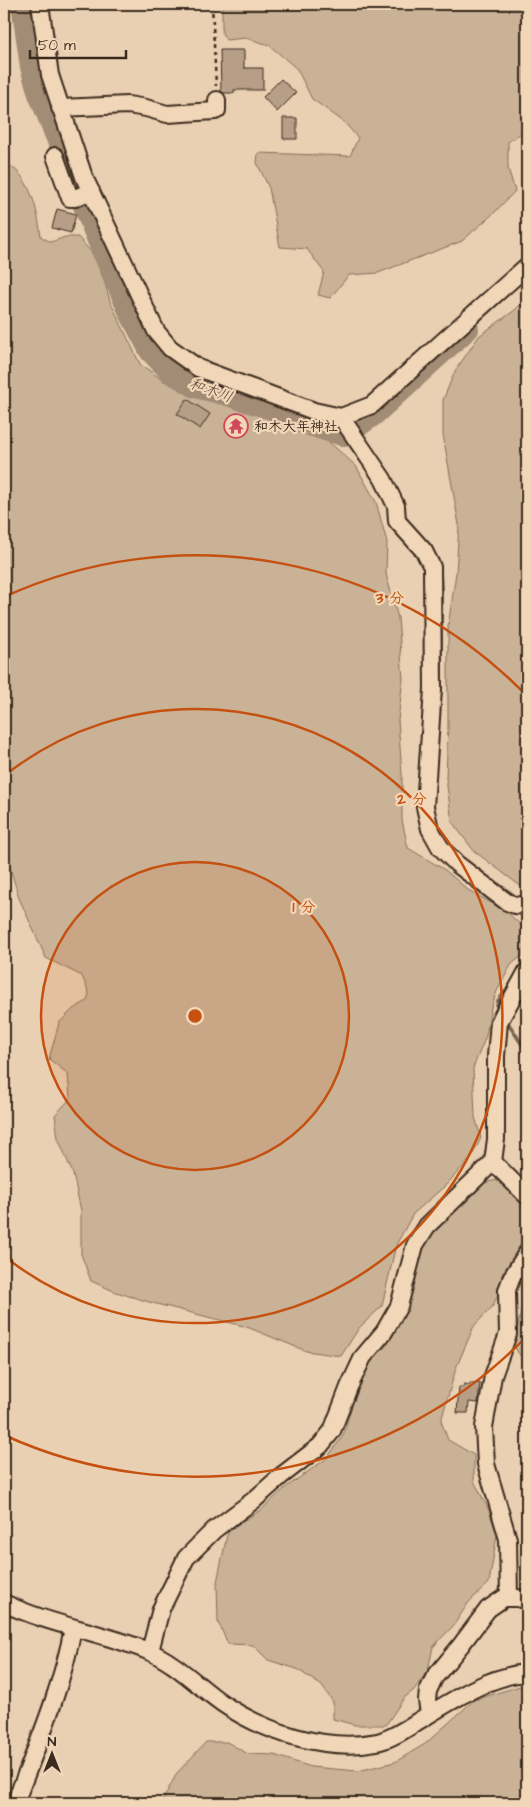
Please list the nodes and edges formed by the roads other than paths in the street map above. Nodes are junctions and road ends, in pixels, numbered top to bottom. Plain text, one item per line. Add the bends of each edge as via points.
1 (40, 4) edge
2 (216, 100) road end
3 (60, 108) junction
4 (55, 156) dead end
5 (85, 194) junction
6 (527, 266) edge
7 (343, 420) junction
8 (522, 906) edge
9 (527, 971) edge
10 (493, 1162) junction
11 (527, 1196) edge
12 (527, 1253) edge
13 (509, 1597) junction
14 (527, 1602) edge
15 (4, 1603) edge
16 (73, 1628) junction
17 (150, 1651) junction
18 (527, 1673) edge
19 (429, 1714) junction
20 (15, 1803) edge

1 - 3 street via 50,75
2 - 3 street via 215,111 183,114 167,114 128,105
3 - 5 street via 84,177
4 - 5 street via 70,198
5 - 7 street via 156,331 170,348 198,368
6 - 7 street via 372,405
7 - 8 street via 383,478 397,513 424,552 434,574 433,688 425,807 430,829 440,847 457,864 507,902
9 - 10 street via 502,1015 496,1056
10 - 11 street
10 - 17 street via 427,1226 415,1245 398,1306 384,1332 363,1356 332,1431 320,1446 214,1530 186,1558 161,1609
12 - 13 street via 507,1290 508,1334 493,1376 484,1427 486,1464 508,1540
13 - 14 street
13 - 19 street via 488,1609 434,1678 428,1691
15 - 16 street
16 - 17 street
16 - 20 street via 67,1658
17 - 19 street via 248,1720 298,1738 354,1745 378,1742
18 - 19 street via 486,1683

